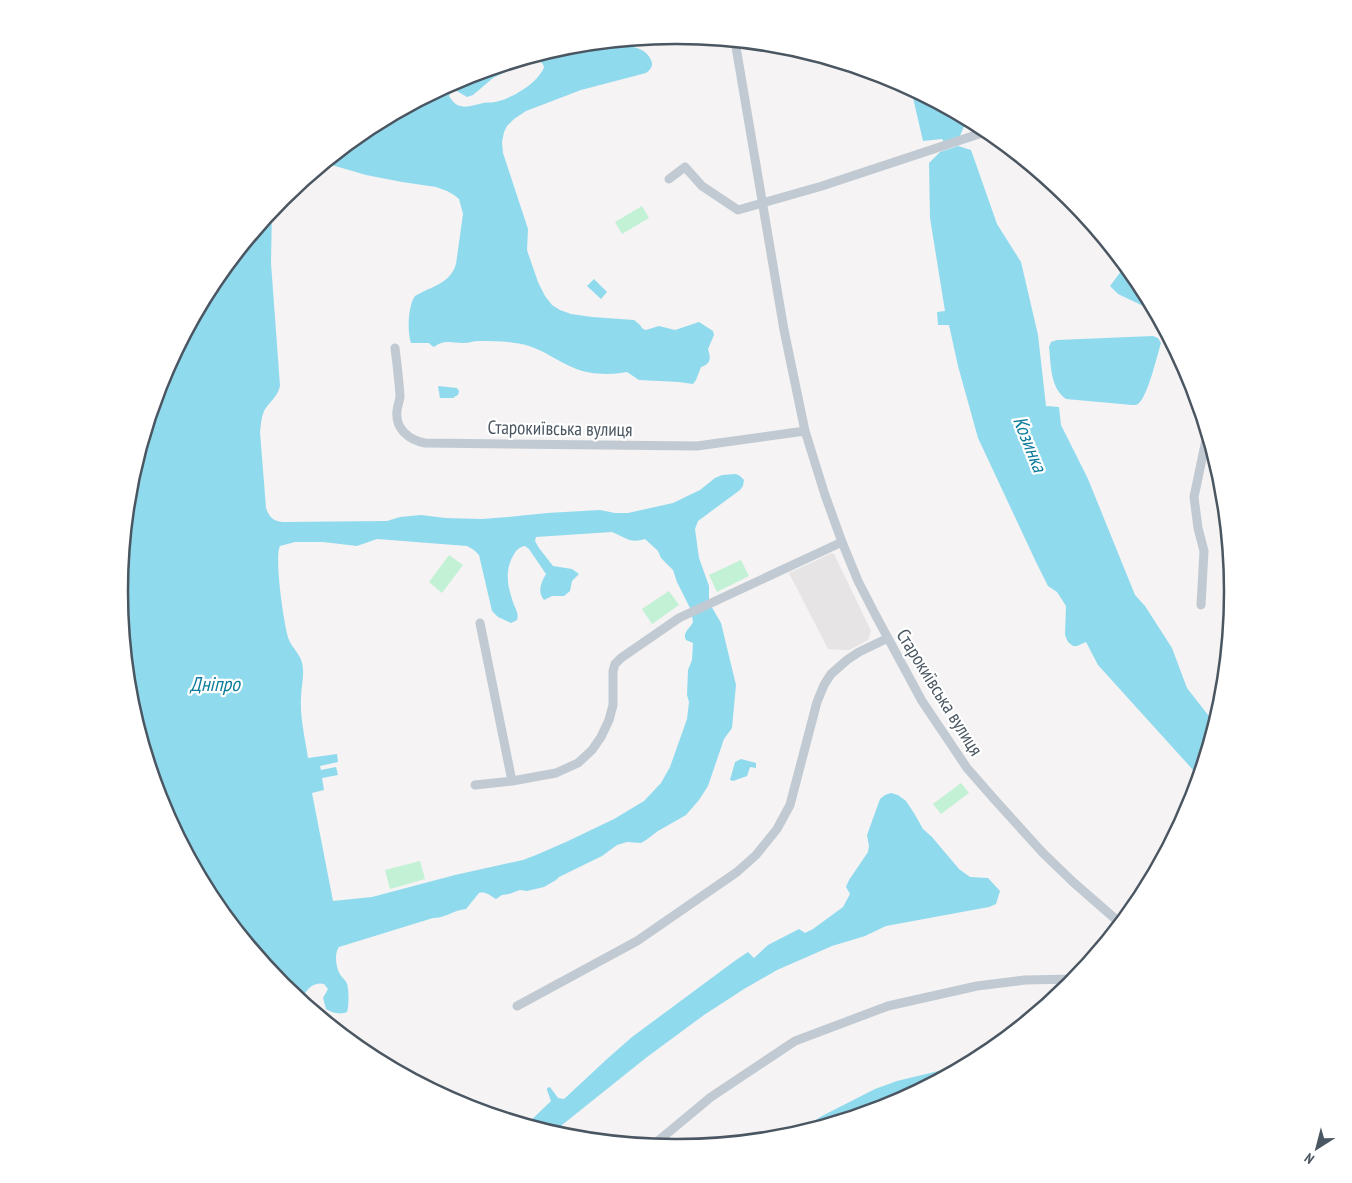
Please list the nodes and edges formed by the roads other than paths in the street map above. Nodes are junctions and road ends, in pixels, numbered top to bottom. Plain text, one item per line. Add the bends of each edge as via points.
1 (736, 47) edge
2 (977, 134) edge
3 (669, 179) dead end
4 (763, 204) junction
5 (395, 348) dead end
6 (805, 431) junction
7 (1204, 447) edge
8 (842, 542) junction
9 (1201, 605) dead end
10 (480, 623) dead end
11 (888, 638) junction
12 (512, 781) junction
13 (475, 785) dead end
14 (1115, 919) edge
15 (1064, 978) edge
16 (518, 1006) dead end
17 (661, 1139) edge

1 - 4 street, Старокиївська вулиця
2 - 4 street
3 - 4 street via 685,167 702,186 738,210
4 - 6 street, Старокиївська вулиця
5 - 6 street, Старокиївська вулиця via 400,399 397,423 416,442 697,446
6 - 8 street, Старокиївська вулиця
7 - 9 street via 1194,496 1204,550
8 - 11 street, Старокиївська вулиця
8 - 12 street via 679,618 628,653 615,664 610,715 599,741 589,754 556,773
10 - 12 street
11 - 14 street, Старокиївська вулиця via 922,701 967,768 1043,853
11 - 16 street via 847,660 824,684 790,804 774,834 750,861 637,941
12 - 13 street
15 - 17 street via 977,986 888,1006 795,1041 711,1097

